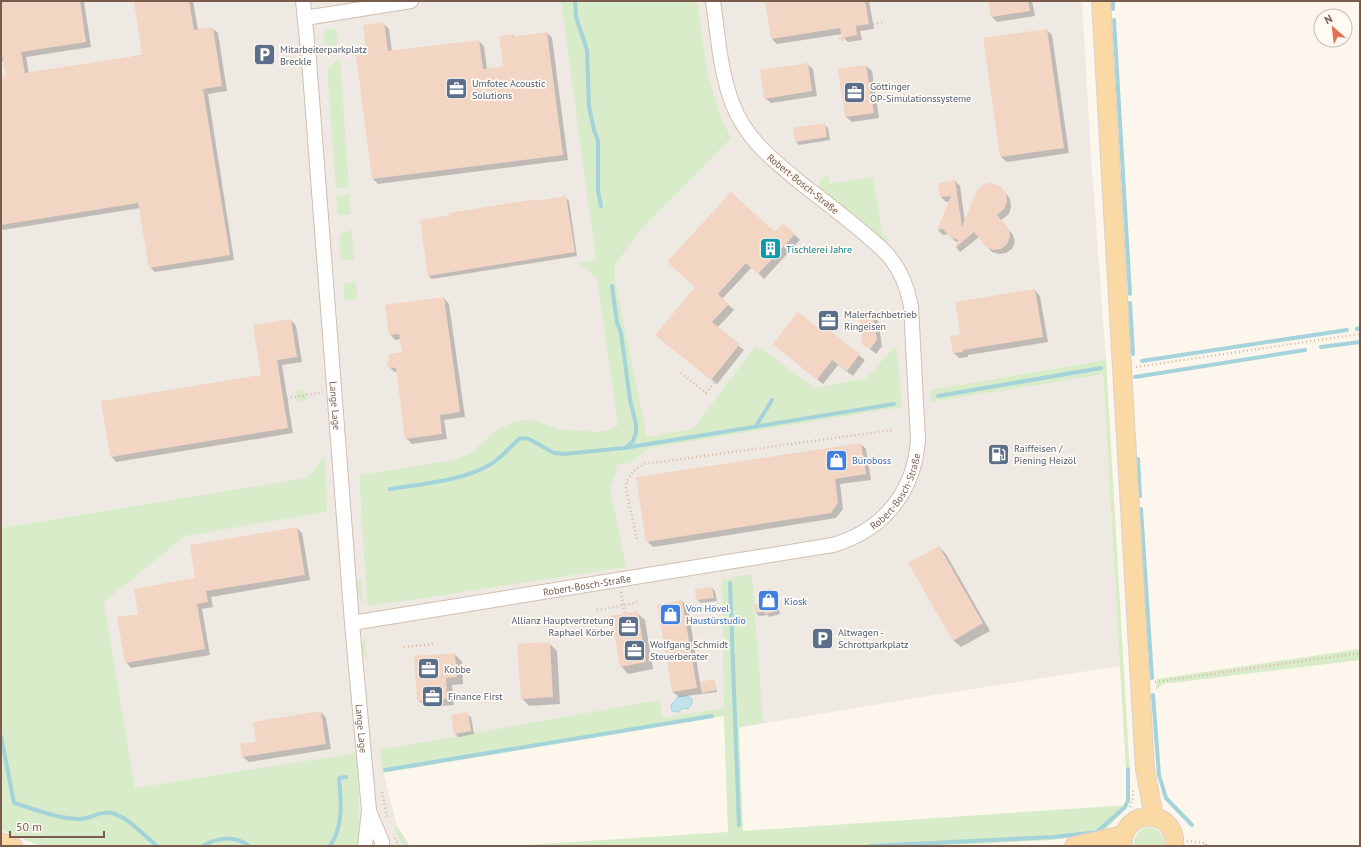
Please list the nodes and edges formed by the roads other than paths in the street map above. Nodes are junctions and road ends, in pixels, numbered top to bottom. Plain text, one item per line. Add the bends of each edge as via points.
1 (303, 1) edge
2 (412, 1) edge
3 (713, 1) edge
4 (1101, 1) edge
5 (305, 18) junction
6 (352, 623) junction
7 (369, 810) junction
8 (1147, 817) junction
9 (1123, 841) edge
10 (1, 842) edge
11 (386, 842) edge
12 (1175, 843) edge
13 (12, 846) edge
14 (364, 846) edge
15 (1074, 846) edge

1 - 5 street, Lange Lage
2 - 5 street
3 - 6 street, Robert-Bosch-Straße via 729,94 748,134 770,158 881,248 894,262 904,282 911,306 918,428 917,454 911,477 900,499 878,522 860,535 832,545
4 - 8 main road
5 - 6 street, Lange Lage
6 - 7 street, Lange Lage
7 - 11 street, Lange Lage
7 - 14 street, Lange Lage
8 - 9 main road via 1130,824
8 - 12 main road via 1160,818 1168,825
9 - 15 main road
10 - 13 main road

